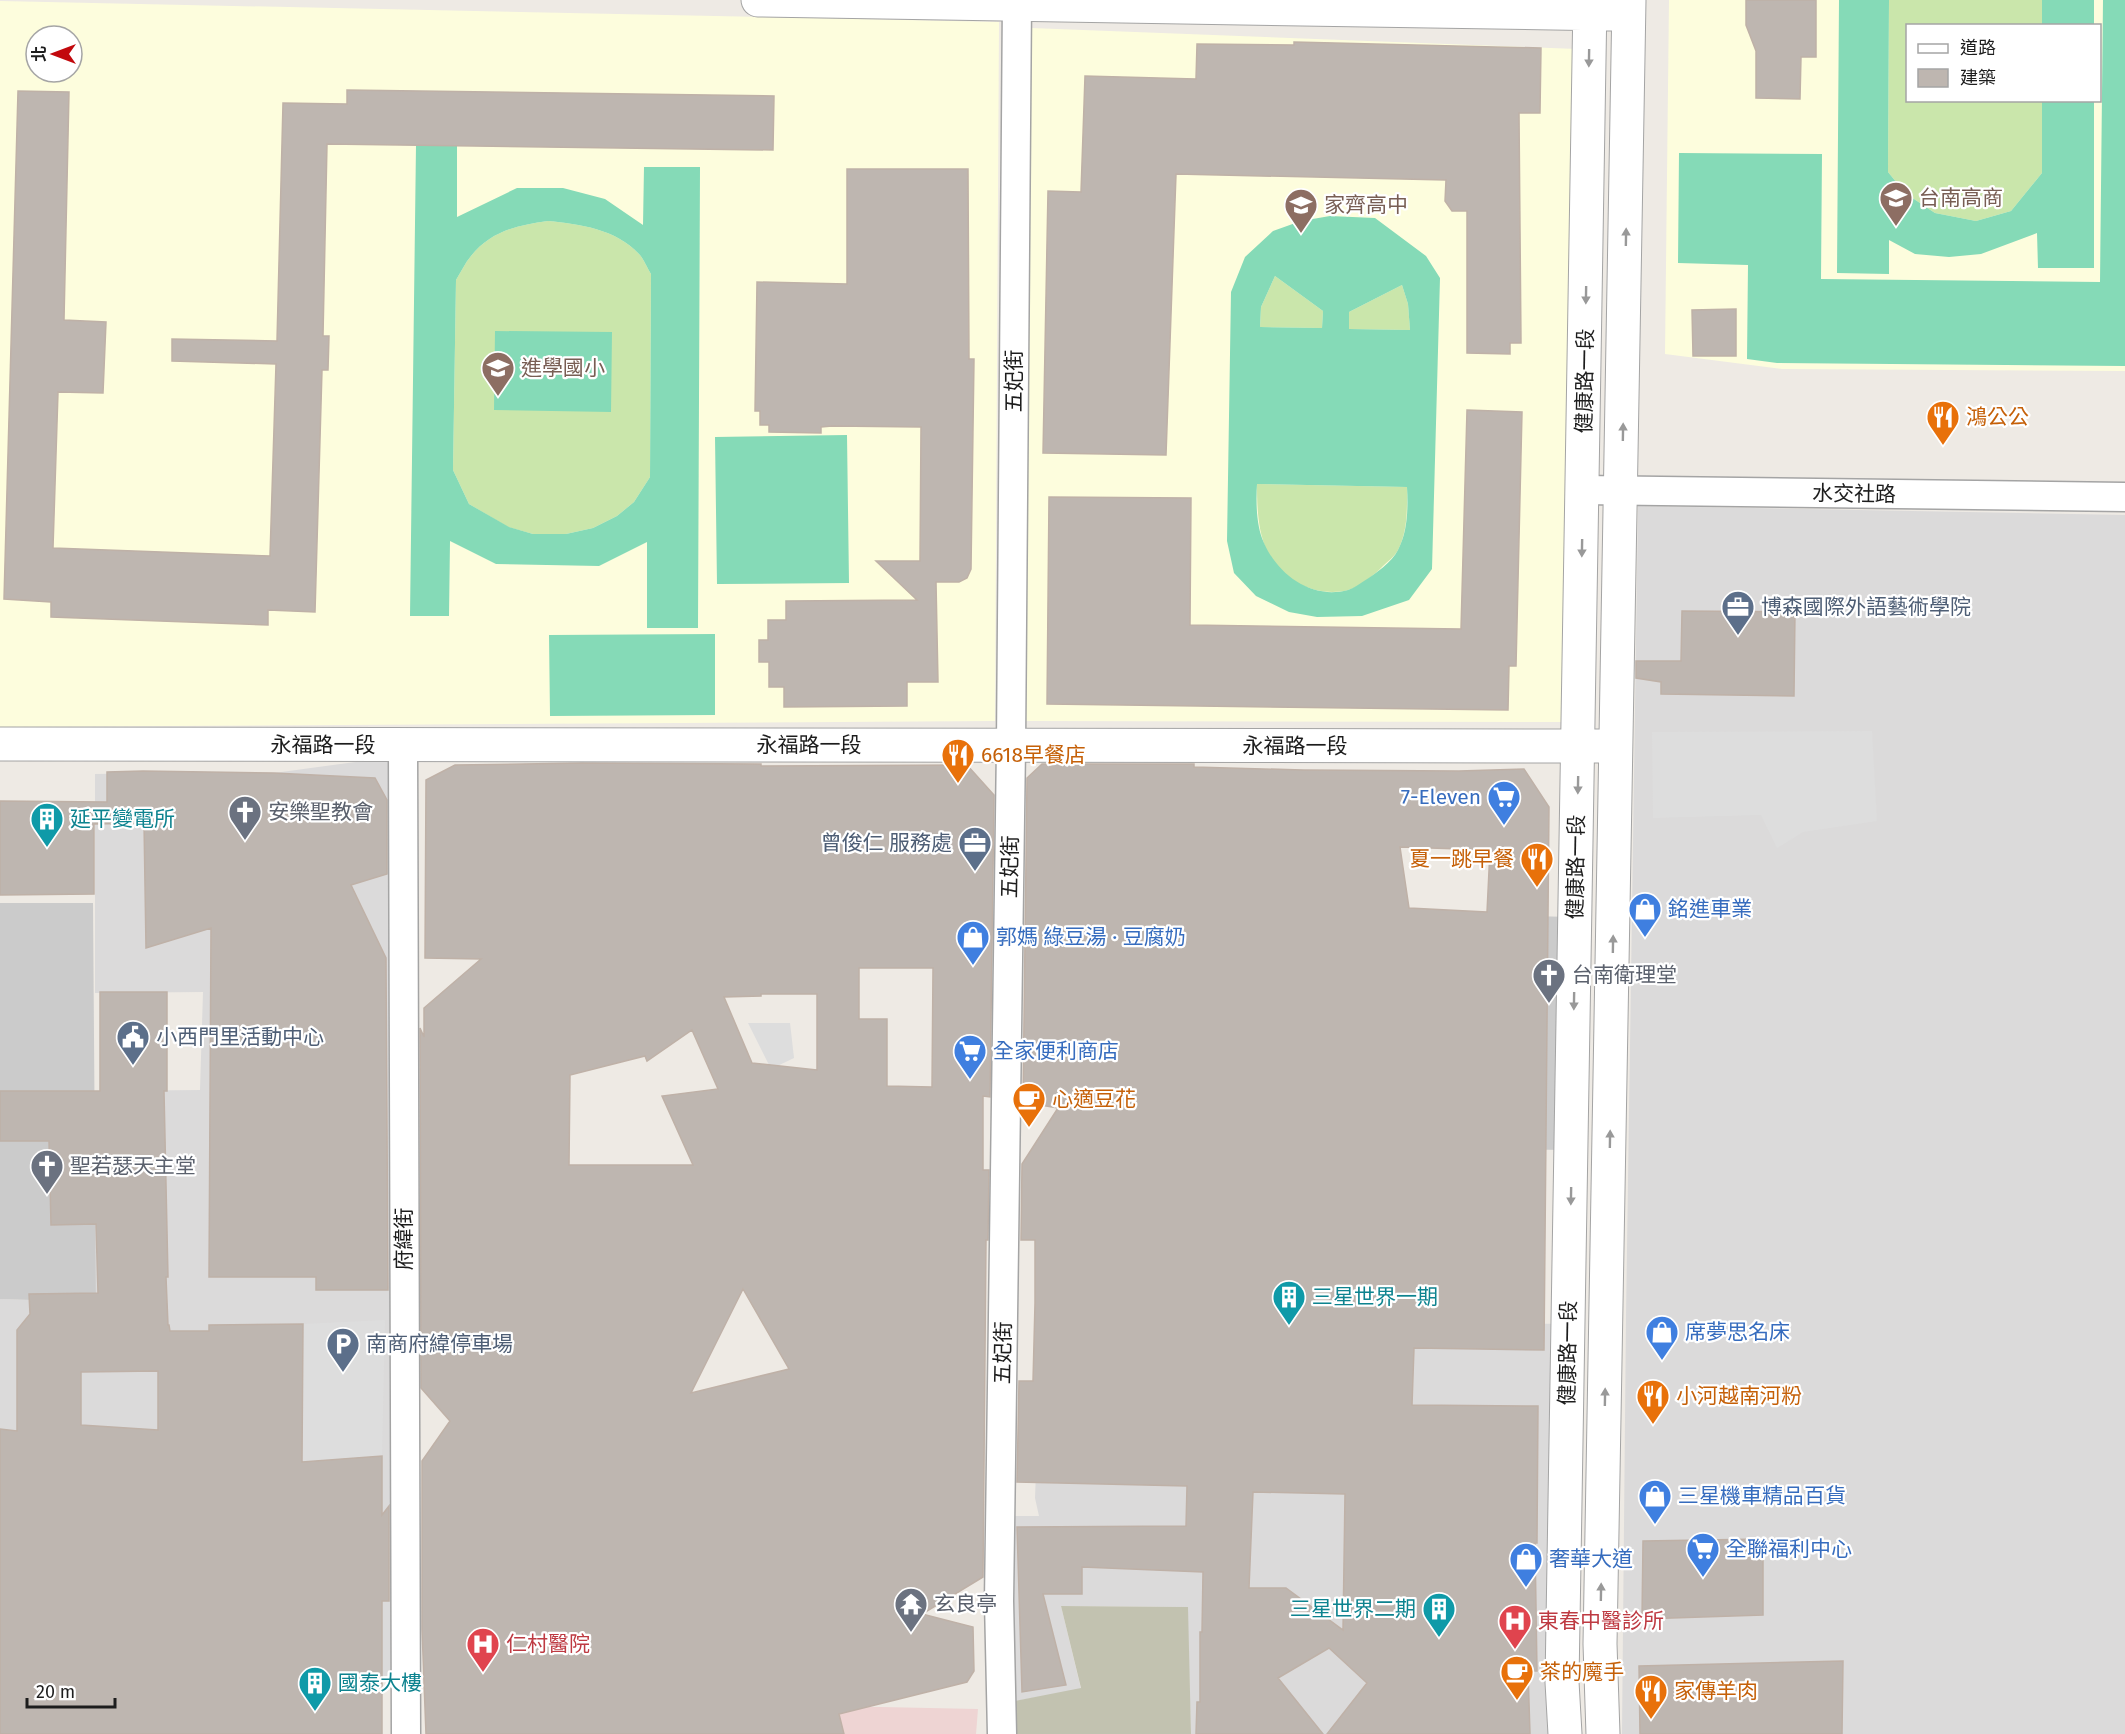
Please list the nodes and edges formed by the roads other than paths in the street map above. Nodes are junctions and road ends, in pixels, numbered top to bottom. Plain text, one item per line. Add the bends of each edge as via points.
1 (758, 0) edge
2 (1017, 2) edge
3 (1590, 7) edge
4 (1629, 7) edge
5 (1582, 490) junction
6 (1622, 490) junction
7 (2125, 497) edge
8 (0, 744) edge
9 (403, 745) junction
10 (1011, 746) junction
11 (1578, 746) junction
12 (1617, 747) junction
13 (406, 1734) edge
14 (1002, 1734) edge
15 (1565, 1734) edge
16 (1603, 1734) edge

1 - 2 street
2 - 3 street
2 - 10 street, 五妃街
3 - 4 street
3 -> 5 street, 健康路一段
6 -> 4 street, 健康路一段
5 - 6 street, 水交社路
5 -> 11 street, 健康路一段
6 - 7 street, 水交社路
6 - 12 street, 健康路一段
8 - 9 street, 永福路一段
9 - 10 street, 永福路一段
9 - 13 street, 府緯街
10 - 11 street, 永福路一段
10 - 14 street, 五妃街 via 999,1601
11 - 12 street, 永福路一段
11 -> 15 street, 健康路一段 via 1562,1682
16 -> 12 street, 健康路一段 via 1600,1632

